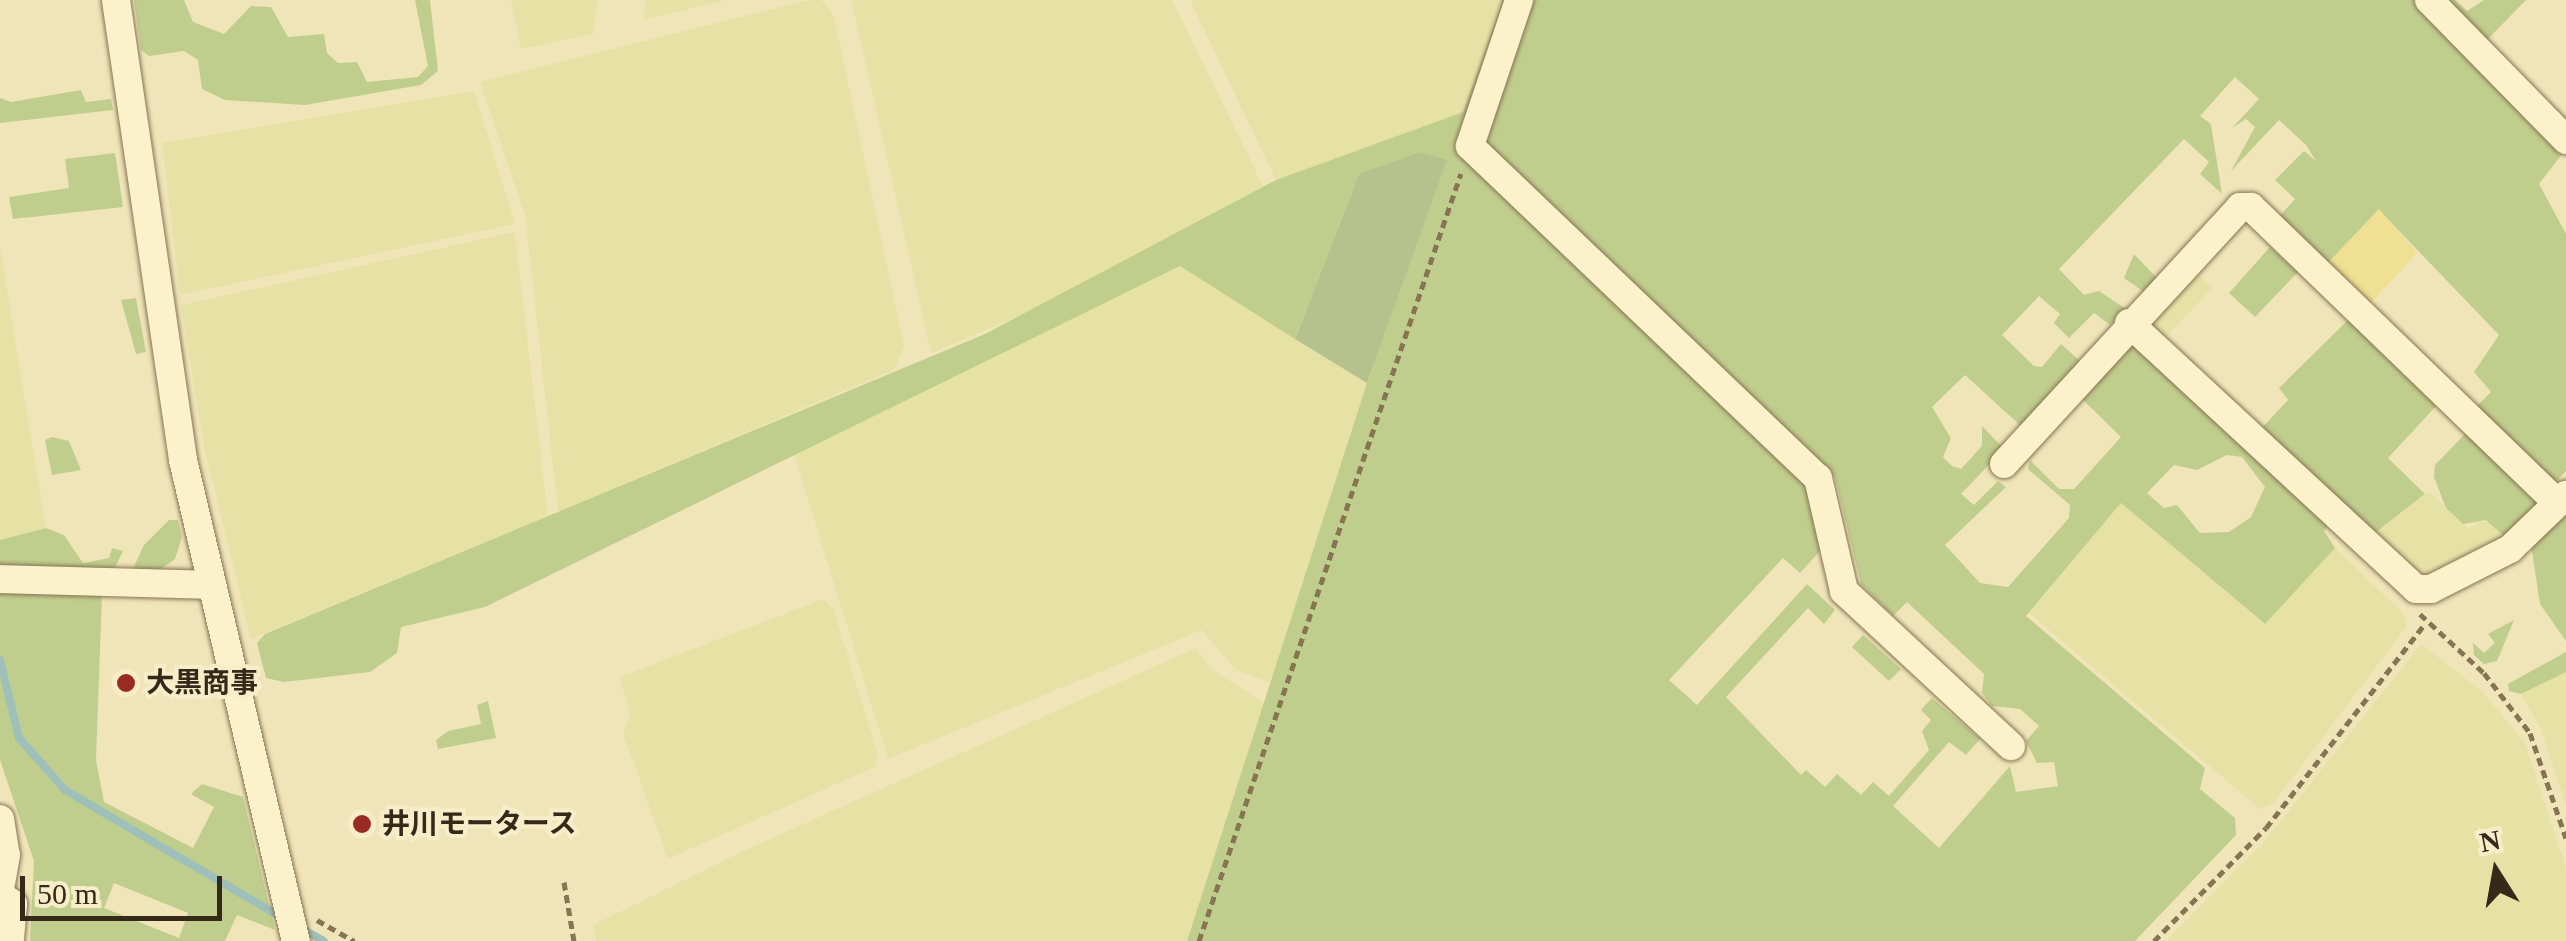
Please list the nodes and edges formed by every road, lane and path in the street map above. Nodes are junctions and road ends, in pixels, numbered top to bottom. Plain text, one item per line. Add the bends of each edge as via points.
1 (116, 0) edge
2 (1518, 0) edge
3 (2430, 0) edge
4 (2566, 140) edge
5 (1470, 146) junction
6 (2129, 323) junction
7 (2004, 464) dead end
8 (2562, 499) edge
9 (0, 579) edge
10 (210, 585) junction
11 (2416, 589) junction
12 (2425, 624) junction
13 (2011, 746) dead end
14 (0, 819) edge
15 (2566, 838) edge
16 (564, 882) dead end
17 (0, 892) edge
18 (10, 941) edge
19 (296, 941) edge
20 (574, 941) edge
21 (1199, 941) edge
22 (2154, 941) edge

1 - 10 street via 164,352
2 - 5 street
3 - 4 street
5 - 13 street via 1818,478 1844,591
5 - 21 path via 1342,506
6 - 7 street
6 - 8 street via 2240,207 2251,207
6 - 11 street
8 - 11 street via 2510,549 2431,589
9 - 10 street
10 - 19 street
11 - 12 path
12 - 15 path via 2484,673 2530,733
12 - 22 path via 2266,828
14 - 17 street via 6,855
16 - 20 path
17 - 18 street via 12,904

